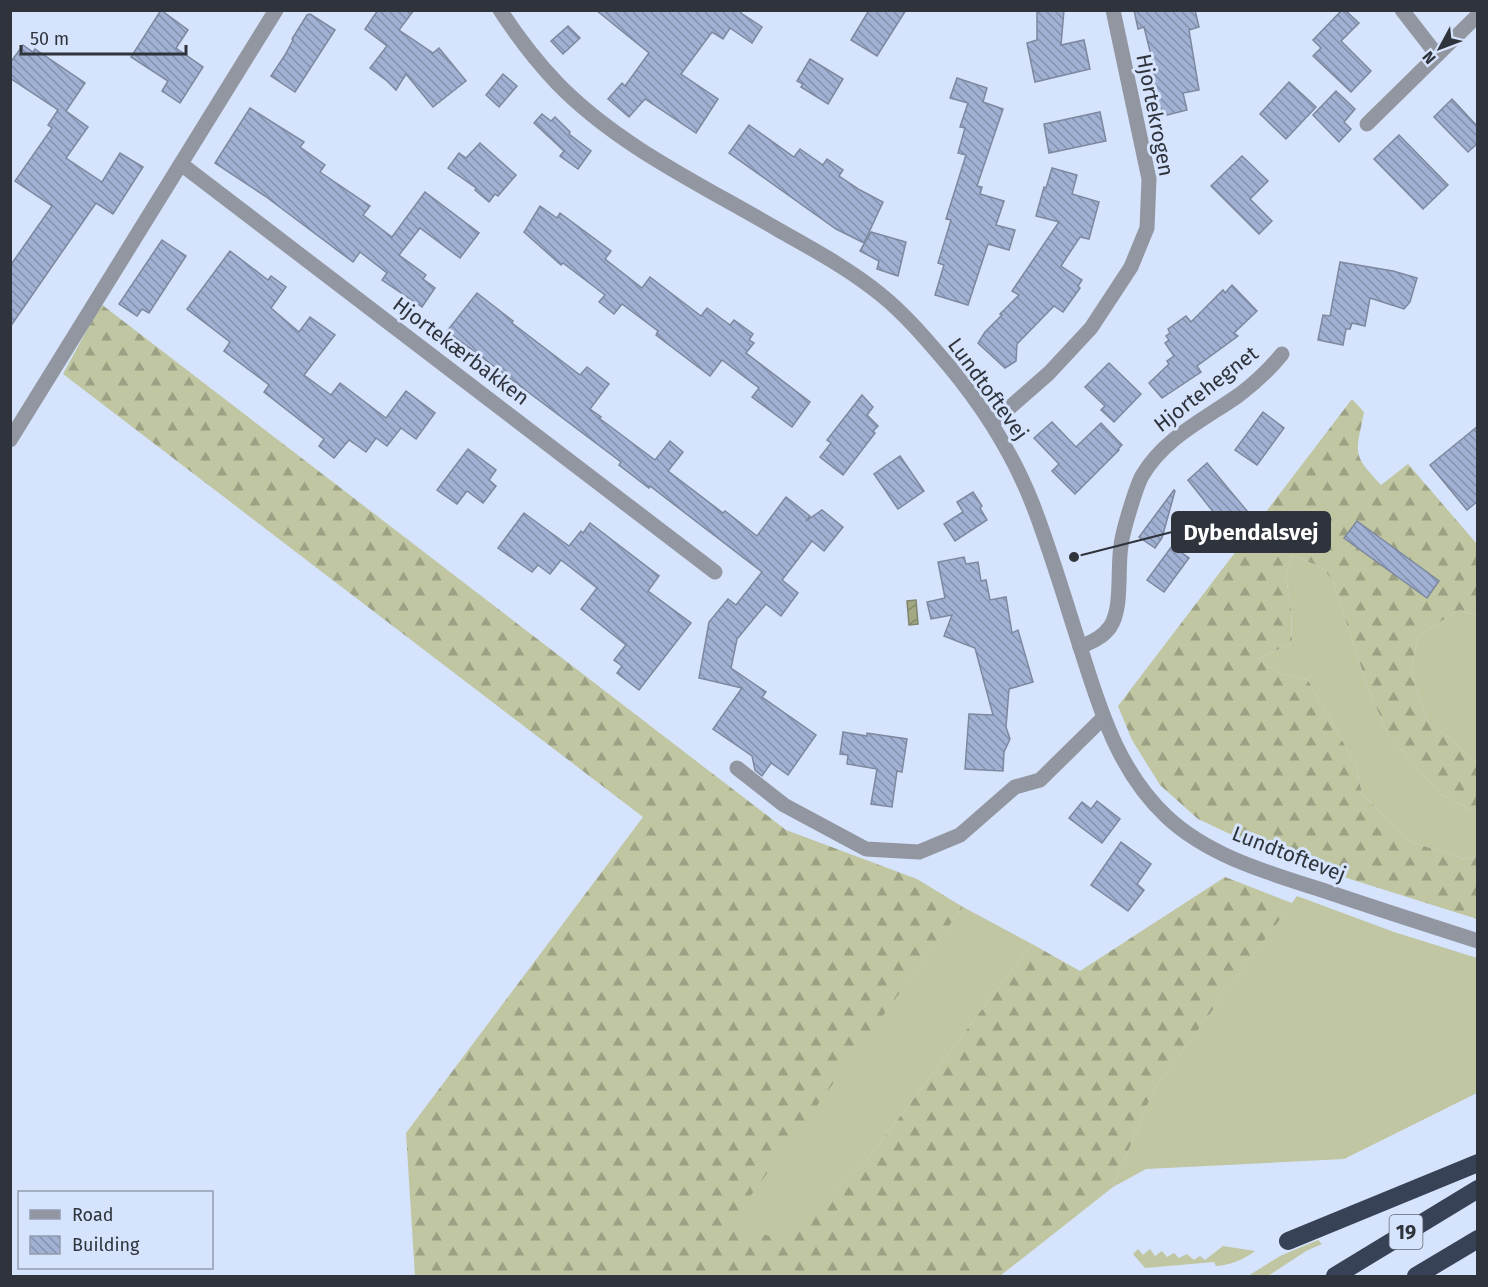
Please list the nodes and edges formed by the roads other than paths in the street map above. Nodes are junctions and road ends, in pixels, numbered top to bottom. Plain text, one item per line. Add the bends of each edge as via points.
1 (276, 10) edge
2 (500, 10) edge
3 (1113, 10) edge
4 (1402, 10) edge
5 (1478, 15) edge
6 (1437, 55) junction
7 (1367, 124) dead end
8 (181, 164) junction
9 (1282, 354) dead end
10 (992, 423) junction
11 (10, 440) edge
12 (715, 572) dead end
13 (1080, 647) junction
14 (1103, 718) junction
15 (737, 768) dead end
16 (1478, 941) edge
17 (1478, 1163) edge
18 (1478, 1189) edge
19 (1478, 1239) edge
20 (1288, 1241) dead end
21 (1442, 1260) junction
22 (1335, 1276) edge
23 (1416, 1276) edge
24 (1422, 1276) edge

1 - 8 street
2 - 10 street, Lundtoftevej via 523,45 559,85 603,123 878,292 943,359
3 - 10 street, Hjortekrogen via 1149,179 1147,228 1131,267 1090,328 1049,373
4 - 6 street
5 - 6 street
6 - 7 street
8 - 11 street
8 - 12 street, Hjortekærbakken
9 - 13 street, Hjortehegnet via 1268,371 1154,459 1141,478 1121,545 1116,614 1102,636
10 - 13 street, Lundtoftevej via 1033,505
13 - 14 street, Lundtoftevej
14 - 15 street via 1040,780 1015,787 960,834 919,852 866,849 784,805
14 - 16 street, Lundtoftevej via 1111,738 1149,798 1189,835 1246,864
17 - 20 highway
18 - 22 highway, 19
19 - 21 highway, 19
21 - 23 highway, 19
21 - 24 highway

